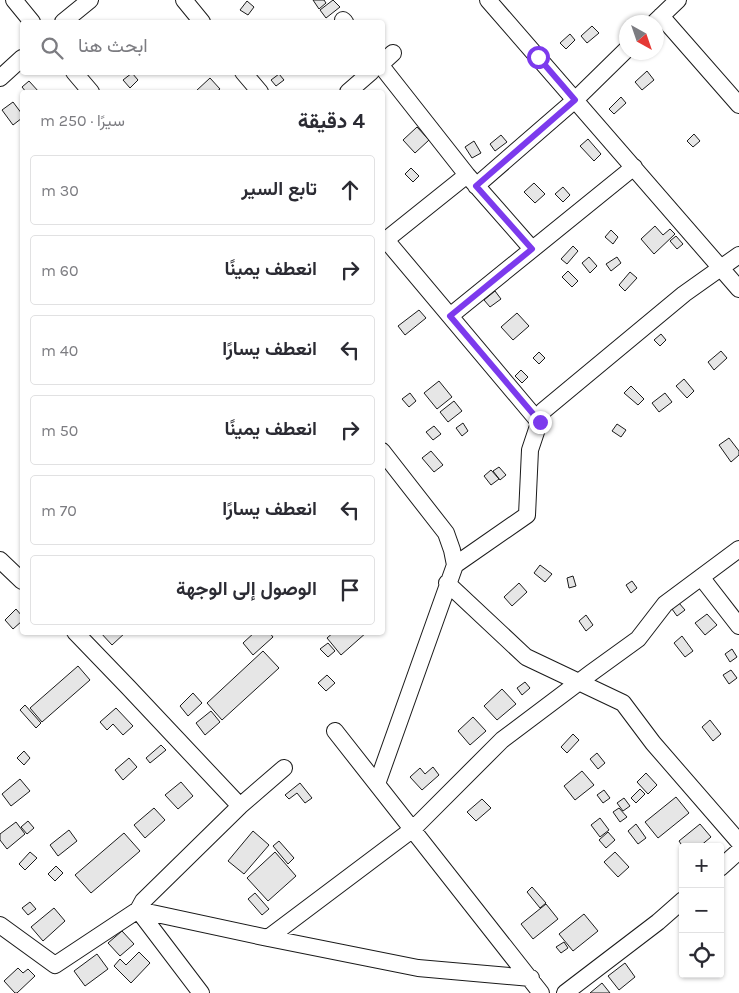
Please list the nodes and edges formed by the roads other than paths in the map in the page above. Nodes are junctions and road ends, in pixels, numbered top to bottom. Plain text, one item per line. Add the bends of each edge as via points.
1 (14, 0) edge
2 (90, 0) edge
3 (184, 0) edge
4 (488, 0) edge
5 (678, 0) edge
6 (662, 15) edge
7 (30, 20) edge
8 (65, 20) edge
9 (200, 20) edge
10 (664, 25) edge
11 (619, 57) edge
12 (20, 60) edge
13 (385, 71) edge
14 (77, 75) edge
15 (246, 75) edge
16 (368, 75) edge
17 (0, 78) edge
18 (89, 90) edge
19 (258, 90) edge
20 (350, 90) edge
21 (575, 100) junction
22 (739, 105) edge
23 (634, 167) junction
24 (472, 181) junction
25 (385, 240) edge
26 (385, 242) edge
27 (532, 249) junction
28 (739, 255) edge
29 (721, 268) junction
30 (739, 289) edge
31 (450, 316) junction
32 (540, 422) junction
33 (385, 455) edge
34 (739, 549) edge
35 (0, 560) edge
36 (455, 565) junction
37 (701, 577) junction
38 (20, 579) edge
39 (447, 583) junction
40 (739, 626) edge
41 (78, 635) edge
42 (578, 683) junction
43 (335, 731) dead end
44 (284, 768) dead end
45 (377, 784) junction
46 (240, 806) junction
47 (413, 829) junction
48 (739, 842) edge
49 (739, 851) edge
50 (724, 864) edge
51 (679, 904) edge
52 (138, 910) junction
53 (0, 925) edge
54 (268, 938) junction
55 (531, 978) junction
56 (201, 993) edge
57 (542, 993) edge
58 (566, 993) edge

1 - 7 street
2 - 8 street
3 - 9 street
4 - 21 street
5 - 6 street
10 - 22 street
11 - 21 street
12 - 17 street
13 - 24 street
14 - 18 street
15 - 19 street
16 - 20 street
21 - 23 street
21 - 24 street
23 - 27 street
23 - 29 street
24 - 25 street
24 - 27 street
26 - 31 street
27 - 31 street
28 - 29 street
29 - 30 street
29 - 32 street via 684,294 543,411
31 - 32 street
32 - 36 street via 530,450 527,515
33 - 36 street via 446,533
34 - 37 street
35 - 38 street
36 - 39 street
37 - 40 street
37 - 42 street via 665,604 638,639
39 - 42 street via 526,657
39 - 45 street
41 - 46 street
42 - 47 street via 502,740
42 - 48 street via 623,703
43 - 45 street
44 - 46 street
45 - 47 street
46 - 52 street via 143,901
47 - 54 street
47 - 55 street
49 - 50 street
51 - 58 street
52 - 53 street via 55,965
52 - 54 street
52 - 56 street
54 - 55 street via 418,968
55 - 57 street

